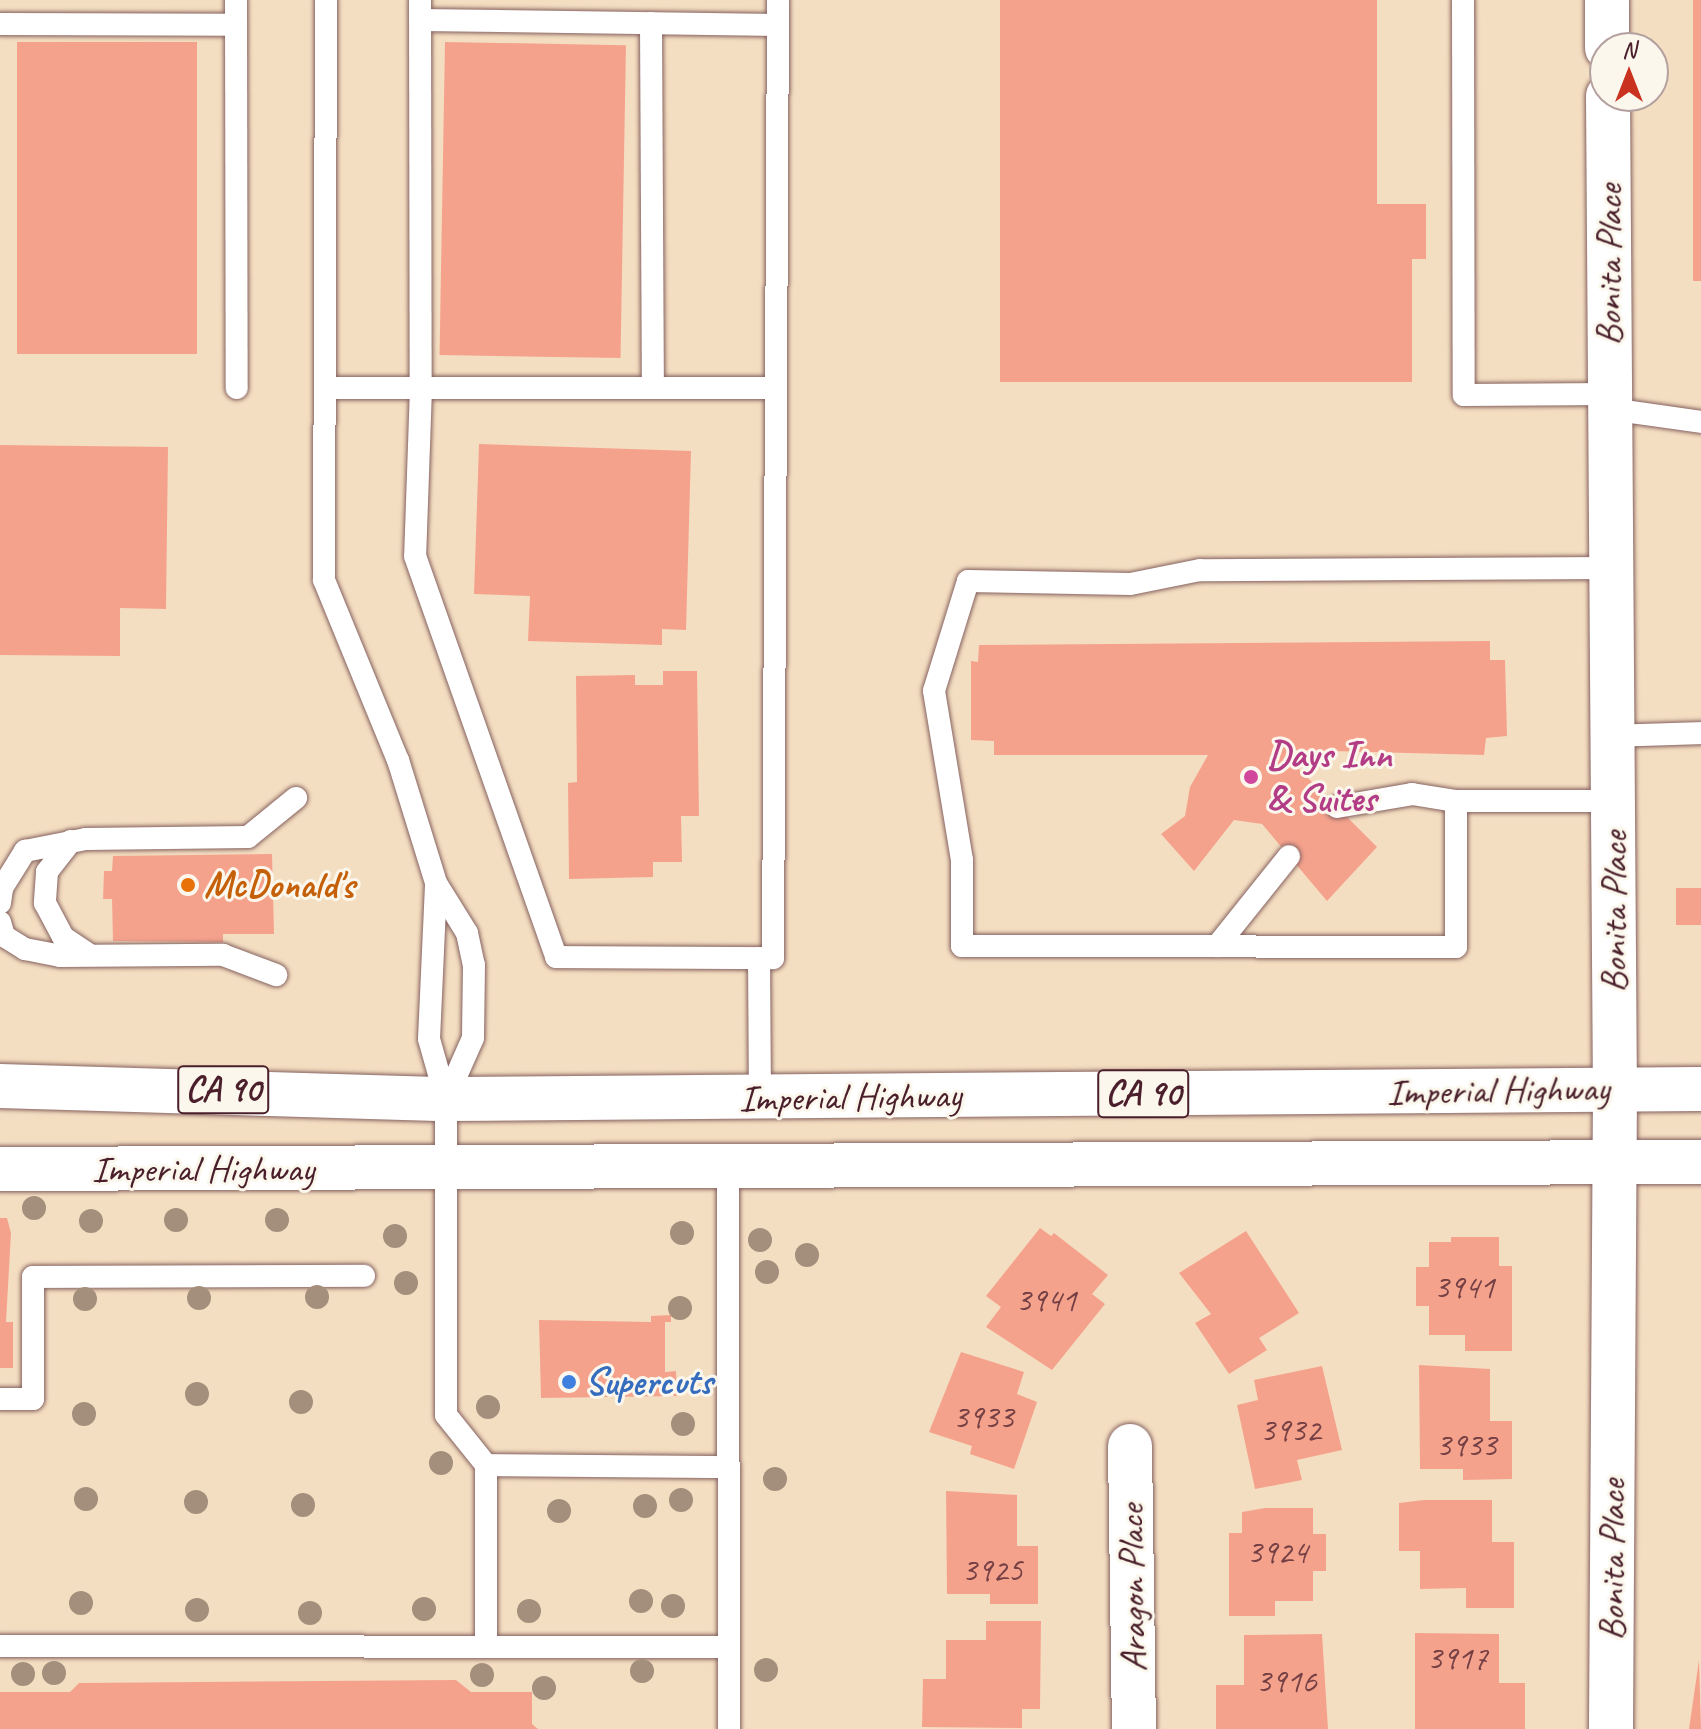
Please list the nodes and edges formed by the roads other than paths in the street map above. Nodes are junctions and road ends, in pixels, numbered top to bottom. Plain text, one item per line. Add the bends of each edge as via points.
1 (236, 0) edge
2 (326, 0) edge
3 (778, 0) edge
4 (1463, 0) edge
5 (1607, 0) edge
6 (420, 10) edge
7 (651, 23) junction
8 (0, 24) edge
9 (236, 25) junction
10 (778, 25) junction
11 (1607, 32) edge
12 (1608, 112) edge
13 (237, 388) dead end
14 (327, 388) junction
15 (421, 388) junction
16 (653, 388) junction
17 (776, 388) junction
18 (1610, 401) junction
19 (1701, 422) edge
20 (1611, 568) junction
21 (1701, 733) edge
22 (1612, 736) junction
23 (296, 798) dead end
24 (1456, 801) junction
25 (1613, 801) junction
26 (1337, 807) dead end
27 (71, 841) junction
28 (1289, 856) dead end
29 (436, 883) junction
30 (0, 903) edge
31 (0, 922) edge
32 (1217, 946) junction
33 (90, 955) junction
34 (759, 958) junction
35 (276, 975) dead end
36 (0, 1086) edge
37 (1615, 1089) junction
38 (1701, 1089) edge
39 (760, 1098) junction
40 (446, 1099) junction
41 (1613, 1162) junction
42 (1701, 1162) edge
43 (728, 1167) junction
44 (0, 1169) edge
45 (446, 1169) junction
46 (364, 1276) dead end
47 (0, 1399) edge
48 (1130, 1446) dead end
49 (486, 1465) junction
50 (729, 1467) junction
51 (0, 1646) edge
52 (486, 1647) junction
53 (729, 1647) junction
54 (729, 1729) edge
55 (1134, 1729) edge
56 (1611, 1729) edge

1 - 9 lane
2 - 14 lane
3 - 10 lane
4 - 18 lane via 1464,395
5 - 11 main road
6 - 7 lane
6 - 15 lane
7 - 10 lane
7 - 16 lane
8 - 9 lane
9 - 13 lane
10 - 17 lane
12 - 18 main road, Bonita Place
14 - 15 lane
14 - 29 lane via 324,580 398,760
15 - 16 lane
15 - 34 lane via 415,556 556,957
16 - 17 lane
17 - 34 lane via 773,958
18 - 19 lane
18 - 20 main road, Bonita Place
20 - 22 main road, Bonita Place
20 - 32 lane via 1200,570 1130,584 968,581 934,691 962,860 962,946
21 - 22 lane
22 - 25 main road, Bonita Place
23 - 27 lane via 248,837
24 - 25 lane
24 - 26 lane via 1412,794
24 - 32 lane via 1456,947
25 - 37 main road, Bonita Place
27 - 30 lane via 25,851 2,888
27 - 33 lane via 47,872 45,903 63,937
28 - 32 lane
29 - 40 lane via 429,1039
29 - 40 lane via 467,933 474,965 473,1038
31 - 33 lane via 4,936 25,949
33 - 35 lane via 223,955
34 - 39 lane
36 - 40 main road, Imperial Highway / CA 90
37 - 38 main road, Imperial Highway / CA 90
37 - 39 main road, Imperial Highway / CA 90
37 - 41 main road, Bonita Place
39 - 40 main road, Imperial Highway / CA 90
40 - 45 lane
41 - 42 main road, Imperial Highway / CA 90
41 - 43 main road, Imperial Highway / CA 90
41 - 56 main road, Bonita Place
43 - 45 main road, Imperial Highway / CA 90
43 - 50 lane
44 - 45 main road, Imperial Highway / CA 90
45 - 49 lane via 446,1415
46 - 47 lane via 33,1277 33,1399
48 - 55 main road, Aragon Place
49 - 50 lane
49 - 52 lane
50 - 53 lane
51 - 52 lane
52 - 53 lane
53 - 54 lane

